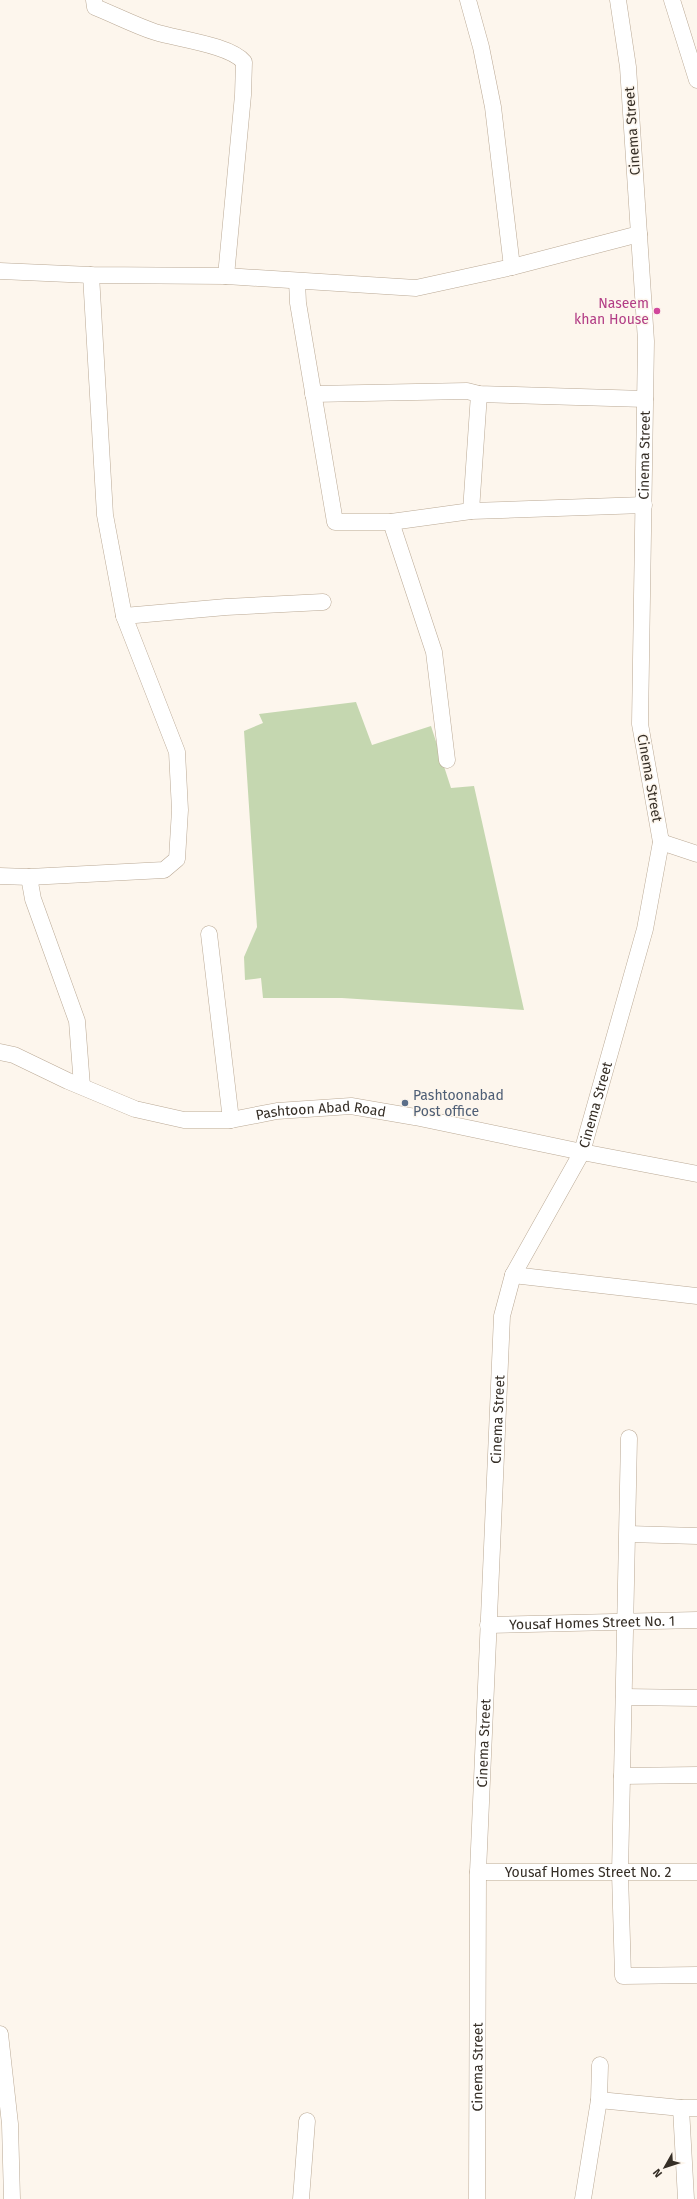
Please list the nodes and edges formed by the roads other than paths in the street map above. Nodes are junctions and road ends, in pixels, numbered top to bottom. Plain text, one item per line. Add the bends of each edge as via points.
1 (94, 0) edge
2 (468, 0) edge
3 (618, 0) edge
4 (672, 0) edge
5 (697, 80) edge
6 (639, 234) junction
7 (512, 267) junction
8 (0, 271) edge
9 (91, 274) junction
10 (226, 276) junction
11 (297, 281) junction
12 (313, 394) junction
13 (479, 394) junction
14 (645, 399) junction
15 (644, 505) junction
16 (471, 511) junction
17 (391, 522) junction
18 (323, 602) dead end
19 (124, 616) junction
20 (447, 760) dead end
21 (661, 842) junction
22 (697, 854) edge
23 (0, 876) edge
24 (29, 877) junction
25 (209, 934) dead end
26 (0, 1052) edge
27 (82, 1086) junction
28 (231, 1120) junction
29 (582, 1152) junction
30 (697, 1174) edge
31 (513, 1275) junction
32 (697, 1296) edge
33 (629, 1438) dead end
34 (628, 1534) junction
35 (697, 1536) edge
36 (697, 1620) edge
37 (626, 1621) junction
38 (488, 1625) junction
39 (624, 1698) junction
40 (697, 1698) edge
41 (697, 1775) edge
42 (622, 1776) junction
43 (478, 1872) junction
44 (697, 1872) edge
45 (620, 1873) junction
46 (697, 1975) edge
47 (0, 2034) edge
48 (600, 2065) dead end
49 (599, 2100) junction
50 (689, 2108) edge
51 (307, 2121) dead end
52 (12, 2199) edge
53 (301, 2199) edge
54 (477, 2199) edge
55 (583, 2199) edge
56 (686, 2199) edge

1 - 10 street via 95,7 155,32 217,48 240,57 244,62
2 - 7 street via 493,107
3 - 6 street, Cinema Street via 628,67
4 - 5 street
6 - 7 street
6 - 14 street, Cinema Street via 646,341
7 - 11 street via 416,288
8 - 9 street
9 - 10 street
9 - 19 street via 105,515
10 - 11 street
11 - 12 street via 298,303
12 - 13 street via 467,391
12 - 17 street via 335,522
13 - 14 street
13 - 16 street
14 - 15 street, Cinema Street
15 - 16 street
15 - 21 street, Cinema Street via 640,724
16 - 17 street
17 - 20 street via 434,652
18 - 19 street
19 - 24 street via 177,752 180,810 177,859 164,870
21 - 22 street
21 - 29 street, Cinema Street via 645,929
23 - 24 street
24 - 27 street via 35,906 77,1021
25 - 28 street
26 - 27 street, Pashtoon Abad Road via 14,1055
27 - 28 street, Pashtoon Abad Road via 135,1109 184,1120
28 - 29 street, Pashtoon Abad Road via 277,1111 351,1106
29 - 30 street, Pashtoon Abad Road
29 - 31 street, Cinema Street
31 - 32 street
31 - 38 street, Cinema Street via 502,1316
33 - 34 street
34 - 35 street
34 - 37 street
36 - 37 street, Yousaf Homes Street No. 1
37 - 38 street, Yousaf Homes Street No. 1
37 - 39 street
38 - 43 street, Cinema Street
39 - 40 street
39 - 42 street
41 - 42 street
42 - 45 street
43 - 45 street, Yousaf Homes Street No. 2
43 - 54 street, Cinema Street
44 - 45 street, Yousaf Homes Street No. 2
45 - 46 street via 623,1976
47 - 52 street via 10,2124
48 - 49 street
49 - 50 street
49 - 55 street
50 - 56 street
51 - 53 street

